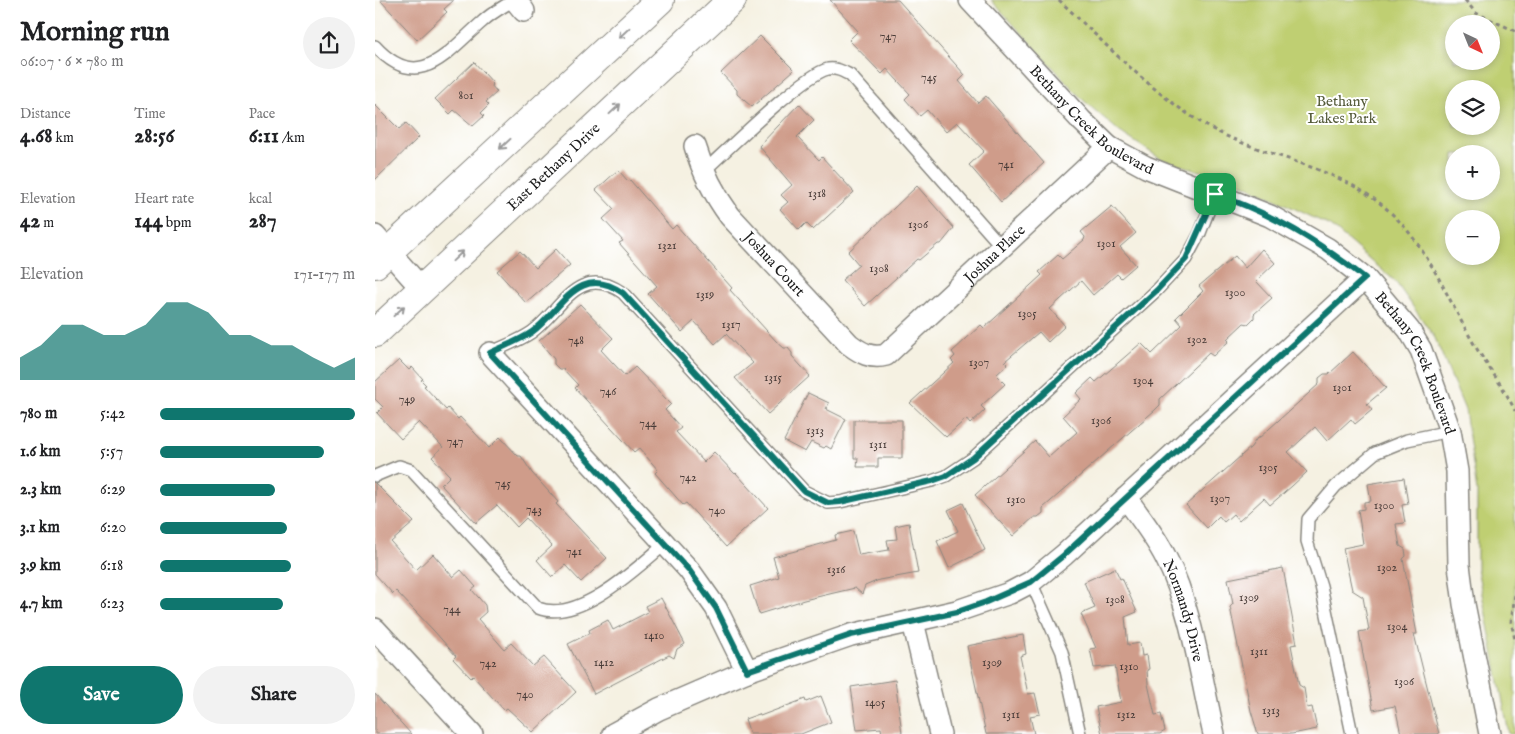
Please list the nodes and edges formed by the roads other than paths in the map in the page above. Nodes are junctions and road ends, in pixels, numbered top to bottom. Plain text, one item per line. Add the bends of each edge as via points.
1 (660, 0) edge
2 (732, 0) edge
3 (970, 0) edge
4 (517, 4) edge
5 (375, 46) edge
6 (695, 146) dead end
7 (1109, 147) junction
8 (703, 172) junction
9 (1215, 194) junction
10 (1002, 247) junction
11 (380, 250) edge
12 (1365, 278) junction
13 (422, 289) junction
14 (375, 333) edge
15 (490, 353) joint
16 (879, 357) joint
17 (1450, 431) junction
18 (375, 476) edge
19 (1126, 498) junction
20 (665, 544) junction
21 (1031, 582) junction
22 (913, 622) junction
23 (375, 629) edge
24 (747, 671) junction
25 (472, 734) edge
26 (613, 734) edge
27 (940, 734) edge
28 (1080, 734) edge
29 (1214, 734) edge
30 (1351, 734) edge
31 (1490, 734) edge

1 -> 11 main road
13 -> 2 main road, East Bethany Drive
3 - 7 street, Bethany Creek Boulevard
4 - 5 lane via 484,20 439,60 420,68 404,69 388,60
6 - 8 street, Joshua Court
7 - 9 street, Bethany Creek Boulevard via 1146,167
7 - 10 street, Joshua Place
8 - 10 lane via 803,83 826,70 837,68 850,75
8 - 16 street, Joshua Court via 713,193 731,216 849,344 864,355
9 - 12 street, Bethany Creek Boulevard via 1302,233
9 - 15 lane via 1200,233 1180,265 1157,290 973,458 932,481 840,502 828,503 804,491 623,293 611,285 598,283 576,289 532,332
10 - 16 street, Joshua Place via 886,355
11 - 13 street
12 - 17 street, Bethany Creek Boulevard via 1421,350
12 - 19 street
14 -> 13 main road, East Bethany Drive
15 - 20 street
17 - 30 lane via 1407,440 1375,453 1336,486 1308,519 1307,541 1321,586
17 - 31 street, Bethany Creek Boulevard via 1457,471 1459,564 1464,604
18 - 20 lane via 399,466 411,470 538,608 549,612 568,609 613,586
19 - 21 street
19 - 29 street, Normandy Drive via 1157,540 1176,581
20 - 24 street via 689,570 716,608
21 - 22 street via 986,602
21 - 28 lane via 1062,652
22 - 24 street via 851,635
22 - 27 street
23 - 25 street
24 - 26 street via 659,709

